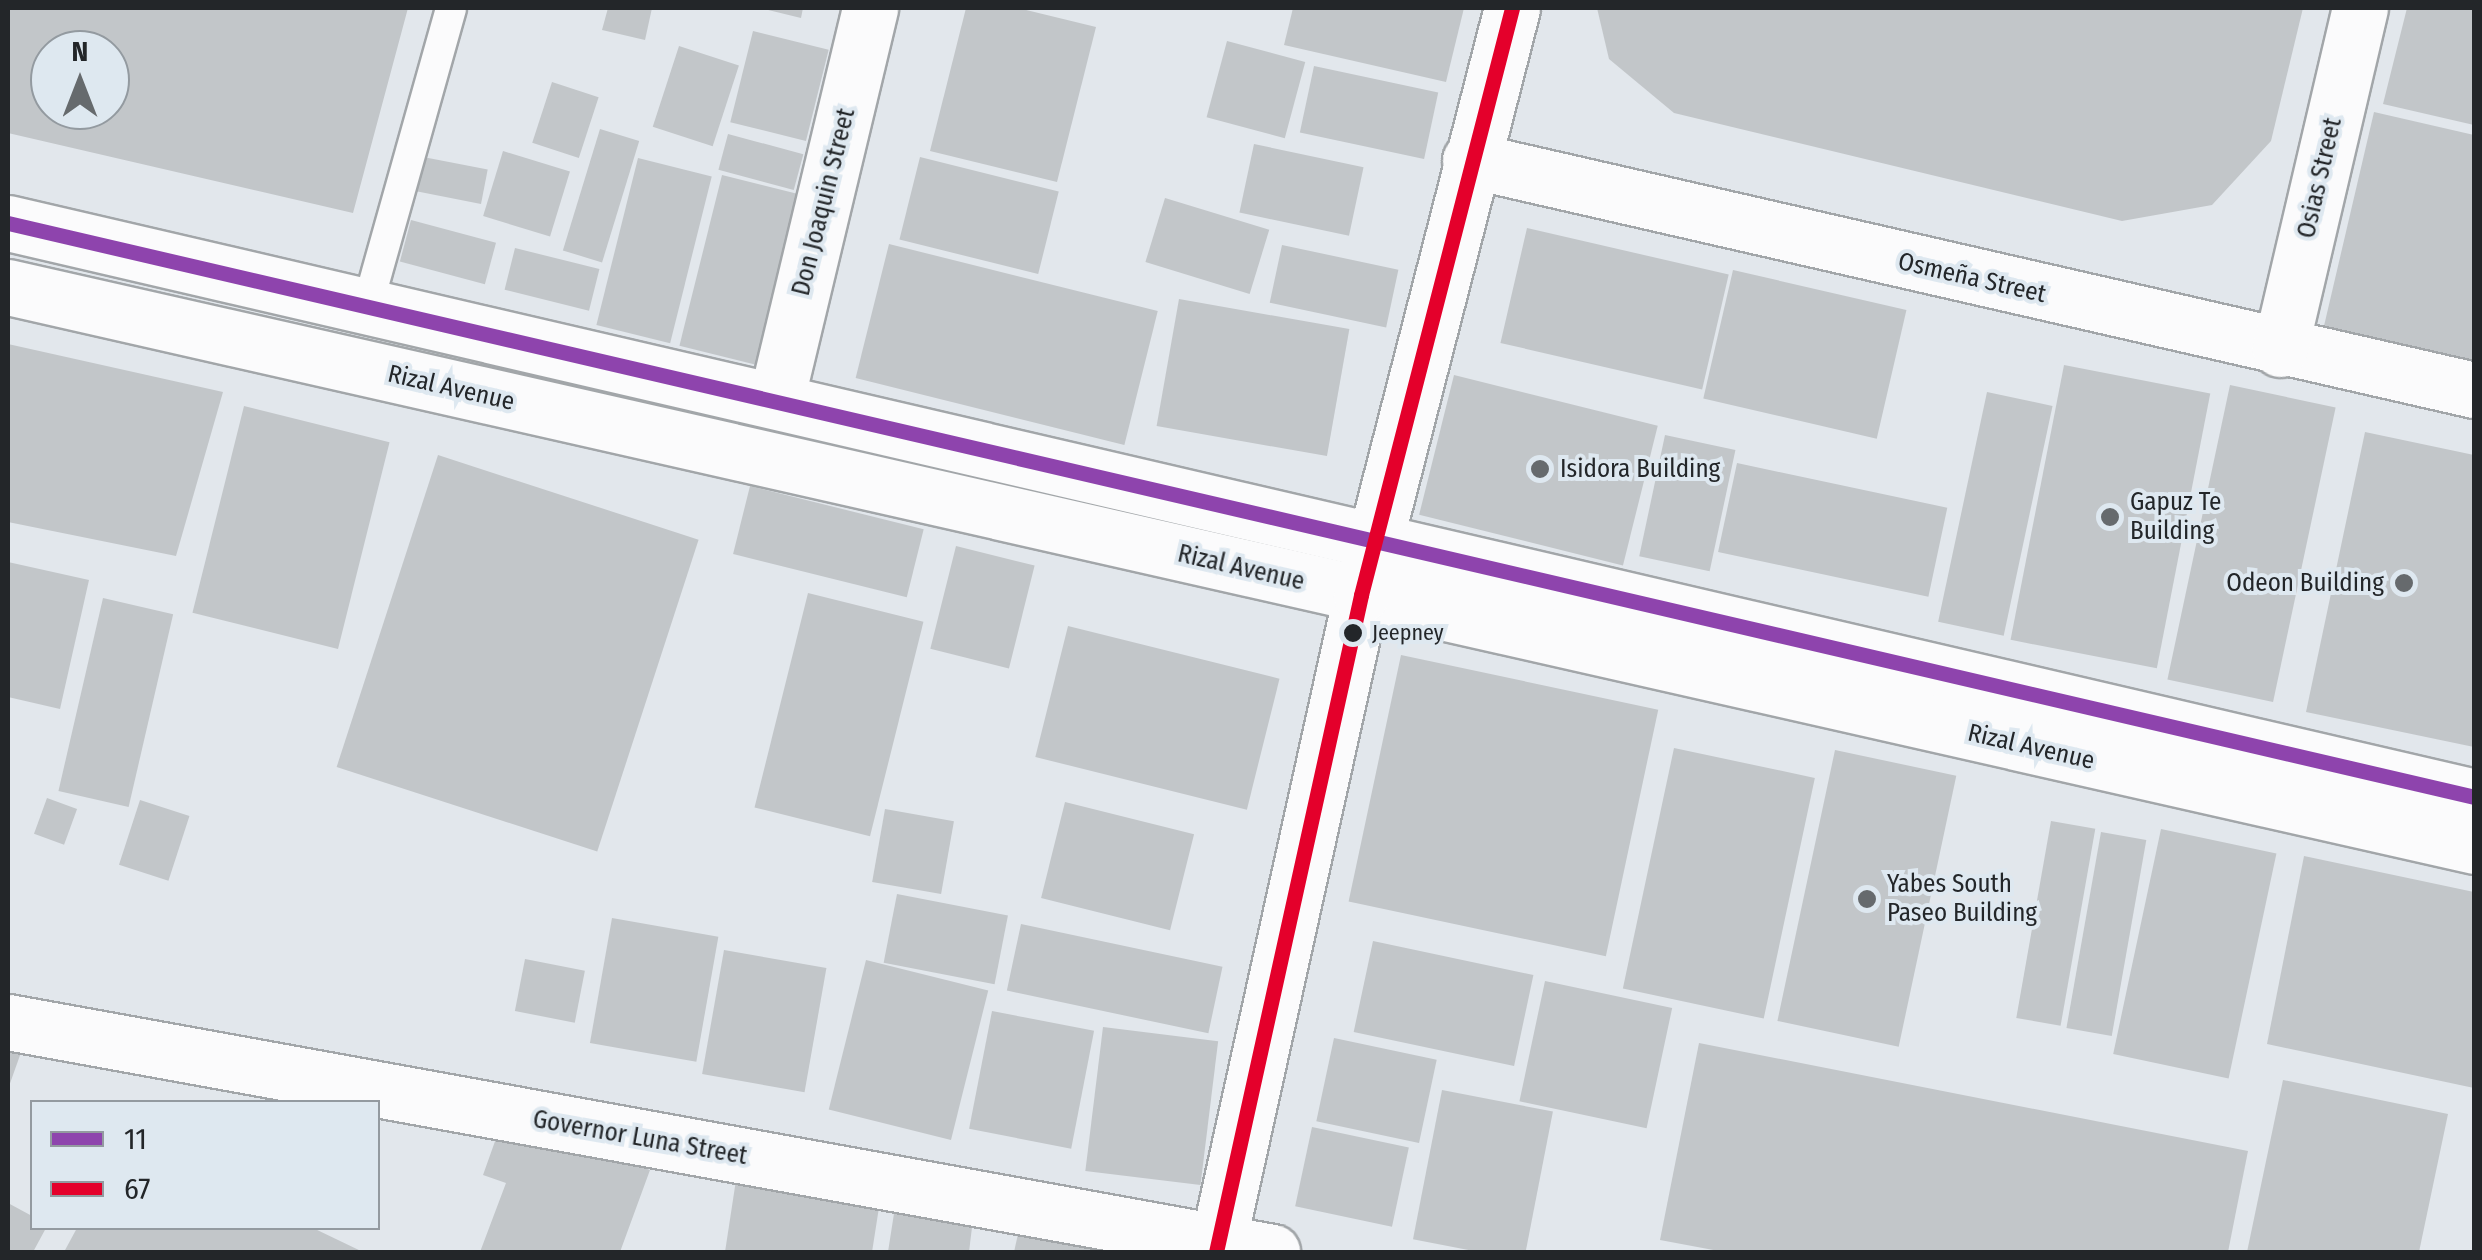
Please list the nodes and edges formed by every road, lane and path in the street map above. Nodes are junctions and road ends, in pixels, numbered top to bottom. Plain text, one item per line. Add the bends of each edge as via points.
1 (451, 8) edge
2 (870, 8) edge
3 (1512, 8) edge
4 (2360, 8) edge
5 (1470, 160) junction
6 (8, 224) edge
7 (8, 287) edge
8 (368, 304) junction
9 (2280, 350) junction
10 (2474, 390) edge
11 (777, 396) junction
12 (1378, 536) junction
13 (1361, 595) junction
14 (2474, 797) edge
15 (2474, 846) edge
16 (8, 1022) edge
17 (1217, 1248) edge
18 (1272, 1252) edge

1 - 8 lane
2 - 11 street, Don Joaquin Street
3 - 5 street
4 - 9 street, Osias Street
5 - 9 street, Osmeña Street
5 - 12 street
6 - 8 street
7 - 13 street, Rizal Avenue
8 - 11 street
9 - 10 street, Osmeña Street
11 - 12 street
12 - 13 street
12 - 14 street
13 - 15 street, Rizal Avenue
13 - 17 street
16 - 17 street, Governor Luna Street
17 - 18 street, Governor Luna Street

